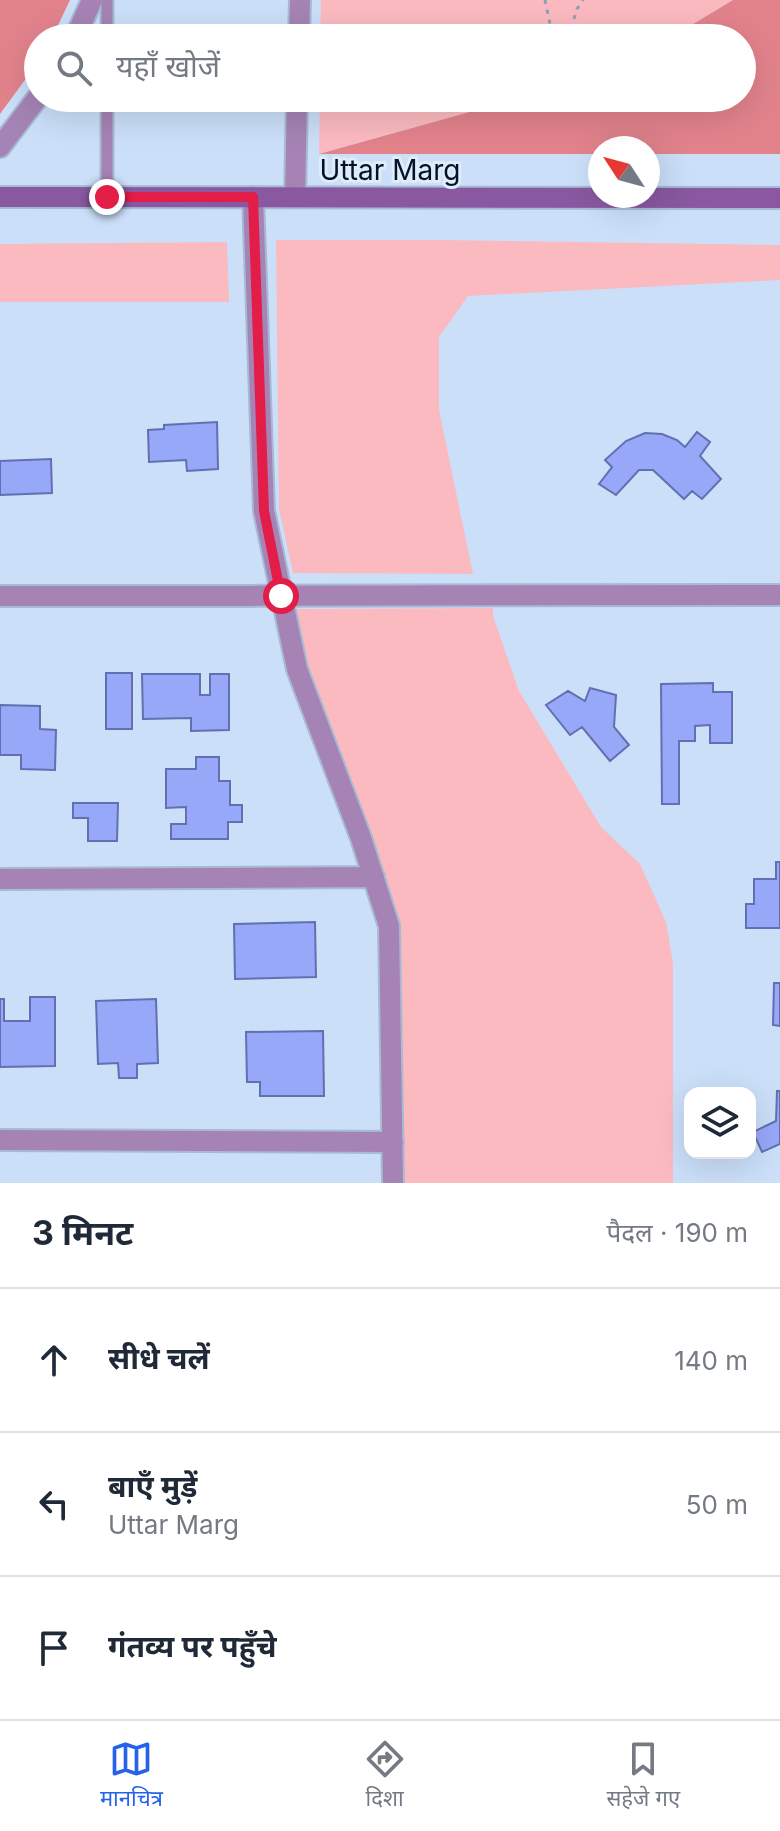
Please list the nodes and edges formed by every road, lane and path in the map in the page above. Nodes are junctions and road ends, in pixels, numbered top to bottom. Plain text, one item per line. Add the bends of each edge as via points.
1 (92, 0) edge
2 (107, 0) edge
3 (300, 0) edge
4 (545, 0) edge
5 (583, 0) edge
6 (81, 24) edge
7 (107, 24) edge
8 (299, 24) edge
9 (550, 24) edge
10 (572, 24) edge
11 (27, 112) edge
12 (107, 112) edge
13 (297, 112) edge
14 (0, 147) edge
15 (0, 197) edge
16 (107, 197) junction
17 (253, 197) junction
18 (295, 197) junction
19 (780, 198) edge
20 (780, 595) edge
21 (0, 596) edge
22 (281, 596) junction
23 (374, 877) junction
24 (0, 879) edge
25 (0, 1140) edge
26 (393, 1142) junction
27 (393, 1183) edge

1 - 6 street
2 - 7 lane
3 - 8 street
4 - 9 path
5 - 10 path
11 - 14 street
12 - 16 lane
13 - 18 street
15 - 16 main road, Uttar Marg
16 - 17 main road, Uttar Marg
17 - 18 main road, Uttar Marg
17 - 22 street via 264,511
18 - 19 main road, Uttar Marg
20 - 22 street
21 - 22 street
22 - 23 street via 297,669
23 - 24 street
23 - 26 street via 389,926
25 - 26 street
26 - 27 street

